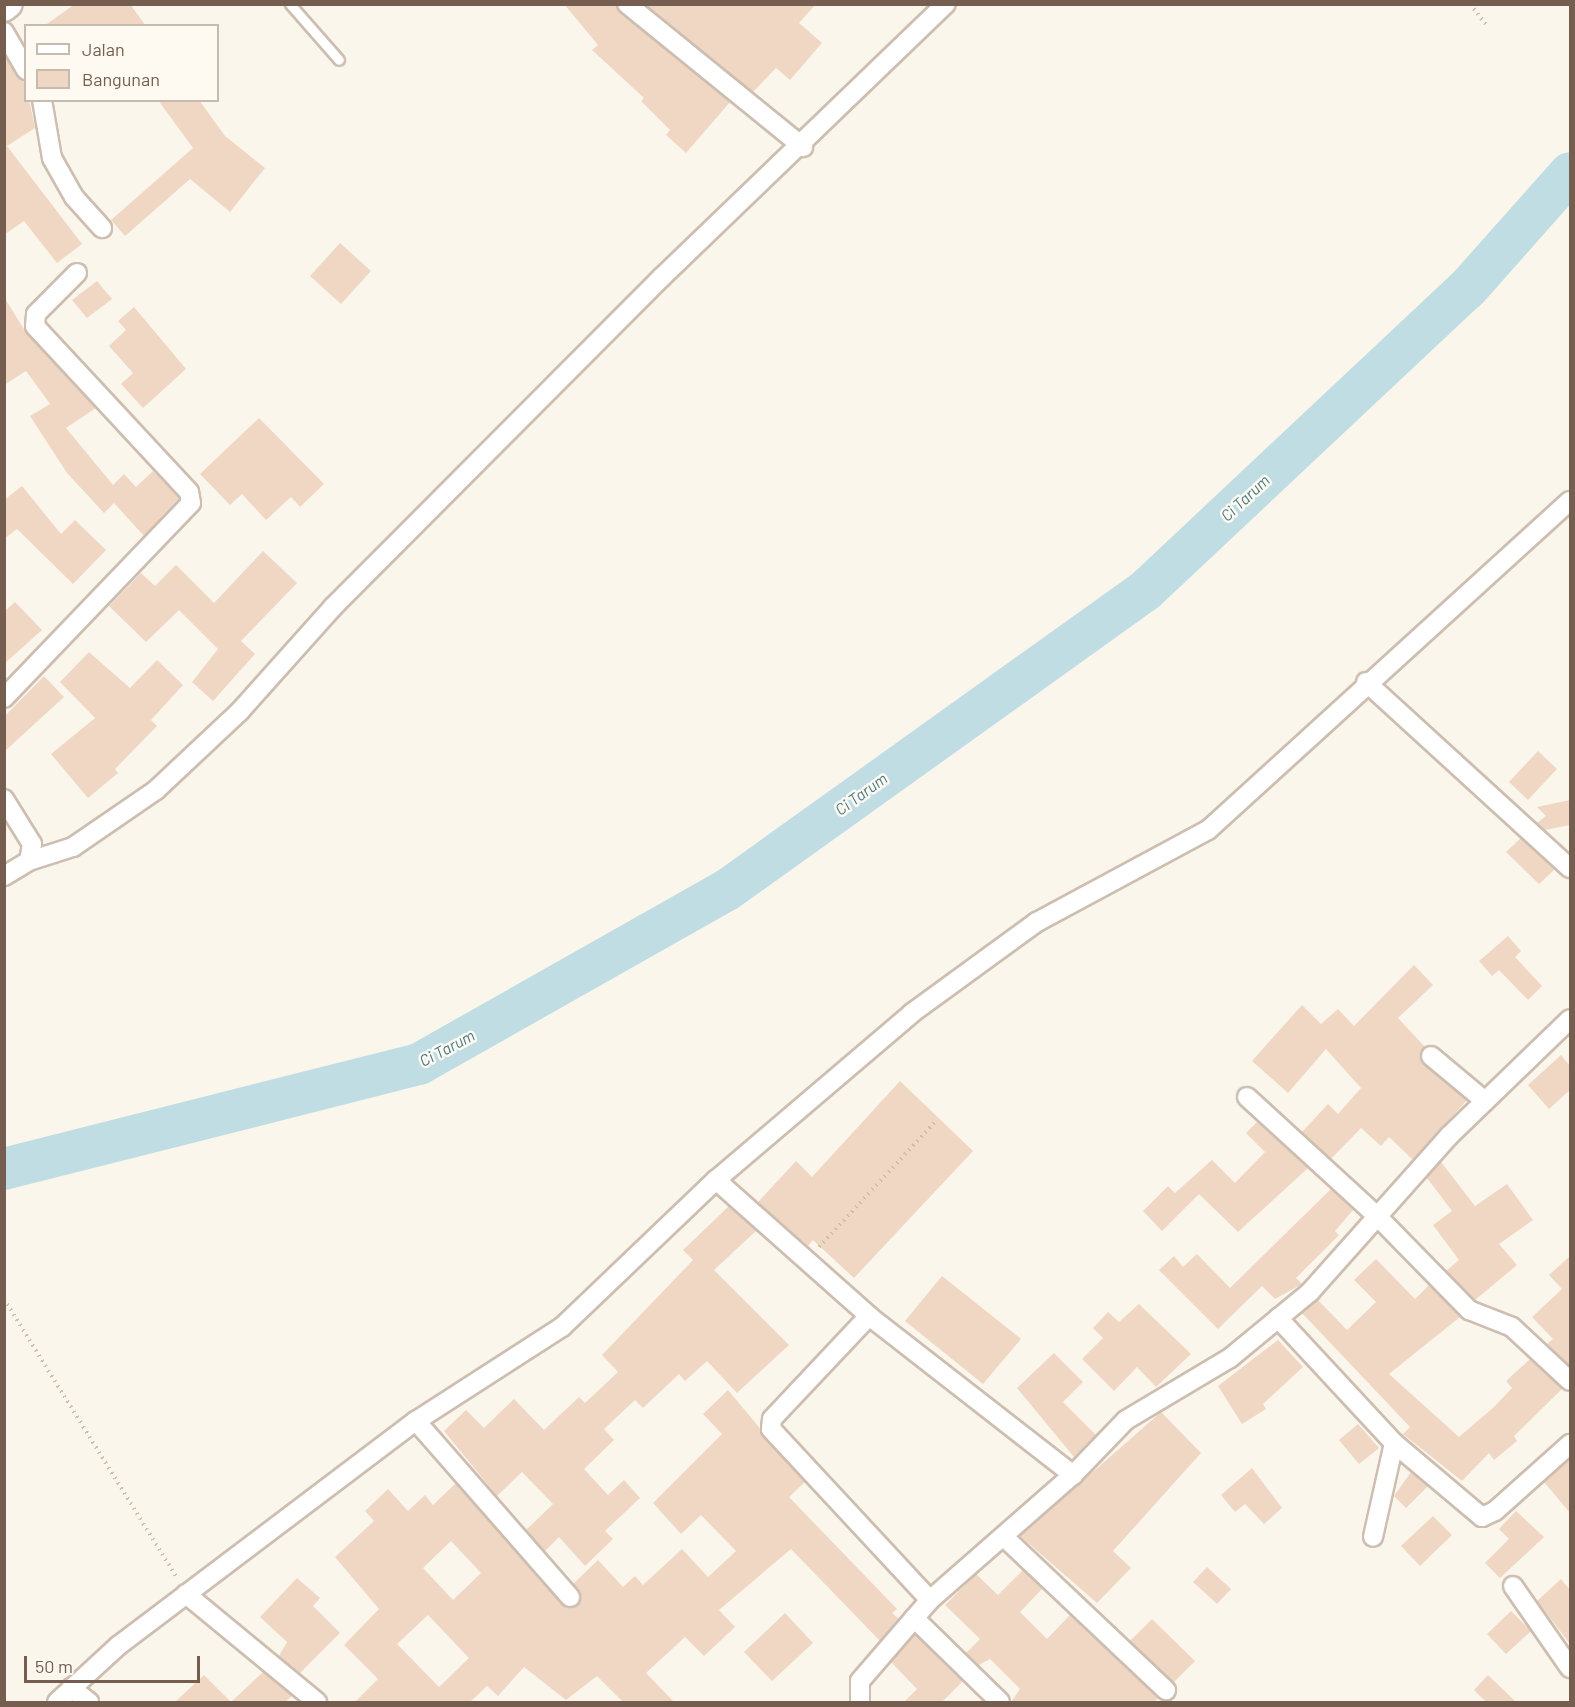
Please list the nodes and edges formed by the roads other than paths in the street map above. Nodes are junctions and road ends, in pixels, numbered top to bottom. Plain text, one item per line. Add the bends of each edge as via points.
1 (9, 4) edge
2 (290, 4) edge
3 (627, 4) edge
4 (946, 4) edge
5 (4, 8) edge
6 (4, 32) edge
7 (339, 60) dead end
8 (24, 67) edge
9 (42, 102) edge
10 (802, 147) junction
11 (102, 228) dead end
12 (78, 273) dead end
13 (1570, 501) edge
14 (1366, 682) junction
15 (4, 699) edge
16 (4, 799) edge
17 (29, 861) junction
18 (1570, 868) edge
19 (4, 876) edge
20 (1570, 1019) edge
21 (1431, 1056) dead end
22 (1247, 1097) dead end
23 (1485, 1101) junction
24 (716, 1180) junction
25 (1377, 1216) junction
26 (869, 1316) junction
27 (1278, 1318) junction
28 (1570, 1381) edge
29 (416, 1421) junction
30 (1570, 1434) edge
31 (1394, 1443) junction
32 (1570, 1443) edge
33 (1073, 1475) junction
34 (1004, 1537) junction
35 (1373, 1537) dead end
36 (1513, 1586) dead end
37 (186, 1594) junction
38 (570, 1597) dead end
39 (930, 1600) junction
40 (914, 1618) junction
41 (1570, 1668) edge
42 (71, 1688) junction
43 (1166, 1689) dead end
44 (57, 1702) edge
45 (89, 1702) edge
46 (317, 1702) edge
47 (860, 1702) edge
48 (1000, 1702) edge

1 - 5 main road
2 - 7 lane
3 - 10 street
4 - 10 street
6 - 8 street
9 - 11 street via 52,158 74,197
10 - 17 street via 662,277 156,790 73,847
12 - 15 street via 36,314 35,326 189,492 191,503
13 - 14 street
14 - 18 street
14 - 24 street via 1208,830 1037,922 996,951 912,1013
16 - 17 street via 31,840
17 - 19 street
20 - 23 street
21 - 23 street
22 - 25 street
23 - 25 street
24 - 26 street
24 - 29 street via 562,1327
25 - 27 street via 1310,1292
25 - 28 street via 1469,1310 1512,1327
26 - 33 street
26 - 39 street via 772,1419 771,1429
27 - 31 street
27 - 33 street via 1230,1358 1126,1420
29 - 37 street
29 - 38 street
30 - 32 street
31 - 32 street via 1482,1517 1495,1511
31 - 35 street
33 - 34 street
34 - 39 street
34 - 43 street
36 - 41 street
37 - 42 street
37 - 46 street
39 - 40 street
40 - 47 street via 860,1681
40 - 48 street
42 - 44 street
42 - 45 street

